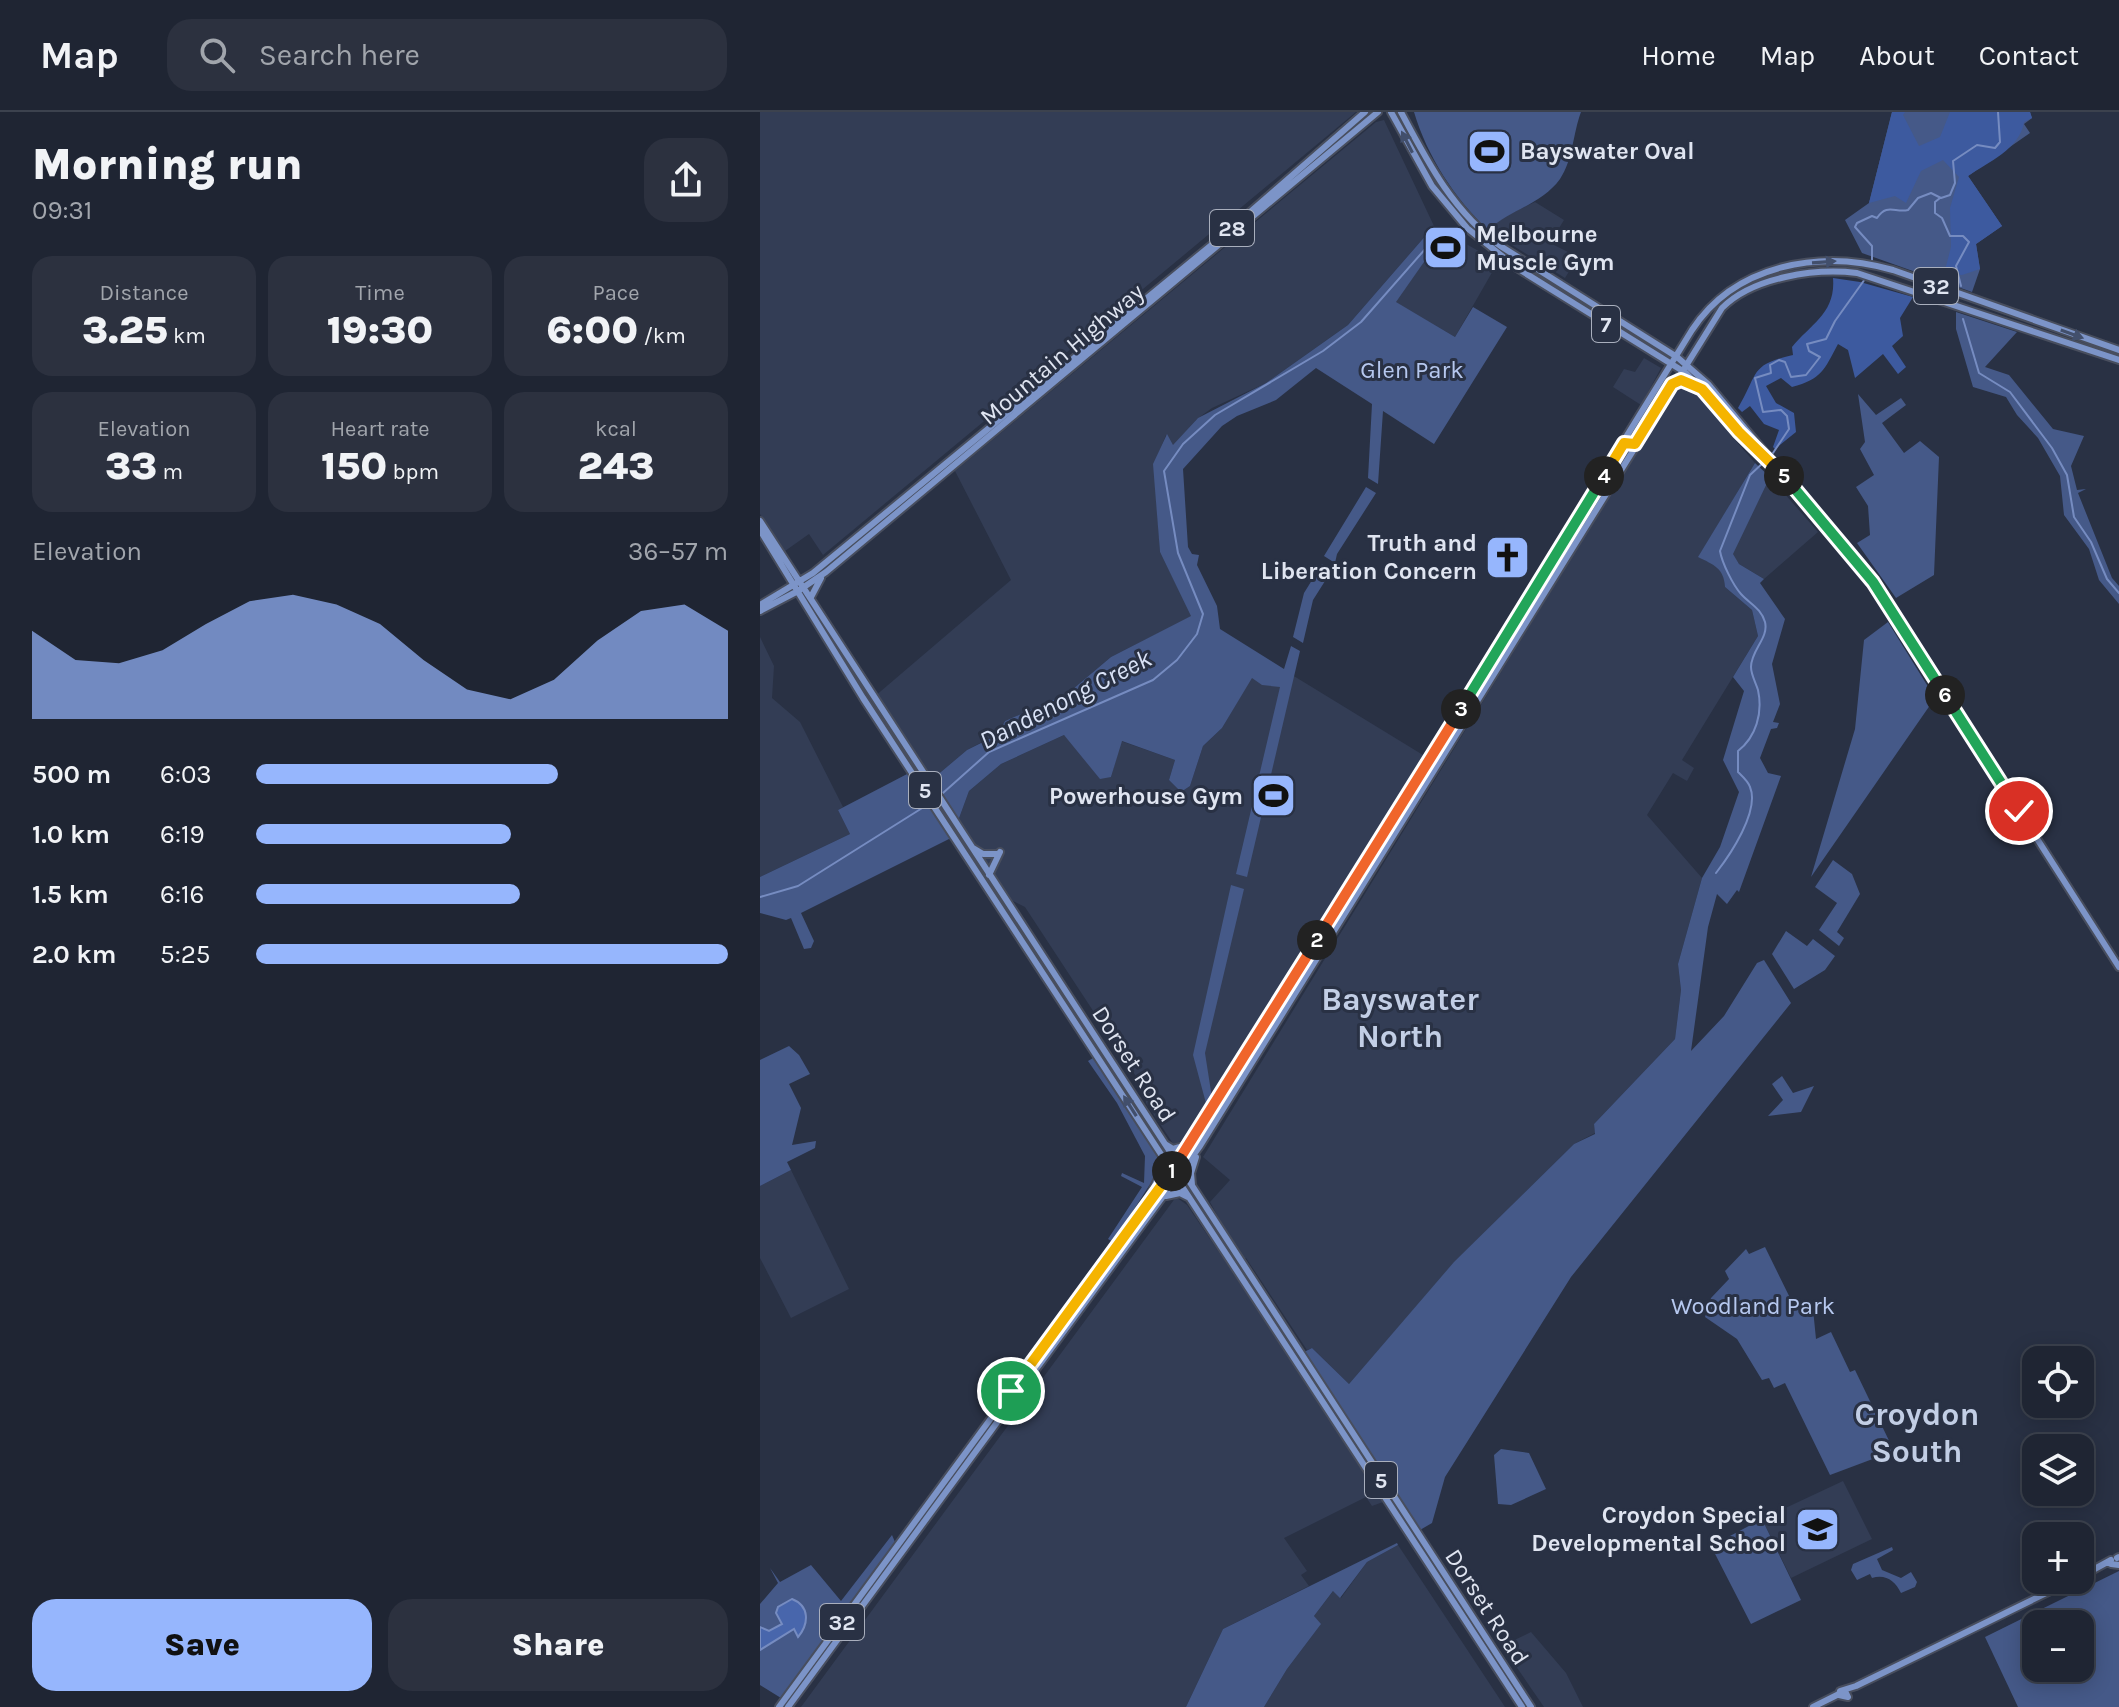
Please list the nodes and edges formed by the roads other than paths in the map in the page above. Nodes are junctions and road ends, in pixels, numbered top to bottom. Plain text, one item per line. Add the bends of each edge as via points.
1 (1364, 112) edge
2 (1378, 112) edge
3 (1391, 112) edge
4 (1402, 112) edge
5 (1372, 119) junction
6 (1395, 120) junction
7 (1345, 130) junction
8 (1348, 139) junction
9 (1340, 146) junction
10 (1315, 157) junction
11 (1437, 175) junction
12 (1428, 180) junction
13 (1460, 215) junction
14 (1470, 226) junction
15 (1228, 236) junction
16 (1545, 274) junction
17 (1749, 279) junction
18 (1540, 282) junction
19 (1564, 287) junction
20 (1751, 288) junction
21 (1953, 292) junction
22 (1560, 295) junction
23 (1150, 300) junction
24 (1950, 303) junction
25 (2025, 317) junction
26 (2022, 329) junction
27 (1704, 334) junction
28 (1649, 339) junction
29 (1685, 344) junction
30 (2119, 350) edge
31 (1656, 354) junction
32 (1677, 357) junction
33 (2119, 360) edge
34 (1686, 363) junction
35 (1673, 365) junction
36 (1681, 370) junction
37 (1694, 370) junction
38 (1672, 384) junction
39 (1659, 387) junction
40 (1702, 389) junction
41 (1021, 411) junction
42 (1006, 413) junction
43 (1742, 432) junction
44 (1624, 443) junction
45 (1633, 446) junction
46 (929, 481) junction
47 (760, 521) edge
48 (760, 530) edge
49 (787, 561) junction
50 (826, 572) junction
51 (813, 573) junction
52 (788, 574) junction
53 (800, 586) junction
54 (811, 597) junction
55 (774, 598) junction
56 (760, 608) edge
57 (1518, 617) junction
58 (1525, 622) junction
59 (870, 693) junction
60 (863, 698) junction
61 (1396, 812) junction
62 (1405, 815) junction
63 (970, 846) junction
64 (989, 875) junction
65 (1324, 929) junction
66 (1331, 934) junction
67 (2119, 967) edge
68 (1270, 1026) junction
69 (1162, 1141) junction
70 (1191, 1142) junction
71 (1200, 1146) junction
72 (1165, 1161) junction
73 (1177, 1165) junction
74 (1172, 1172) junction
75 (1182, 1173) junction
76 (1177, 1180) junction
77 (1192, 1187) junction
78 (1166, 1196) junction
79 (1188, 1197) junction
80 (1141, 1214) junction
81 (1085, 1289) junction
82 (1092, 1295) junction
83 (1299, 1360) junction
84 (907, 1538) junction
85 (2116, 1561) edge
86 (2094, 1570) edge
87 (2044, 1594) edge
88 (847, 1620) junction
89 (1525, 1706) edge
90 (779, 1707) edge
91 (788, 1707) edge
92 (1813, 1707) edge

1 - 7 main road, Mountain Highway / 28
2 - 5 main road, Mountain Highway / 28
3 - 6 main road, 7
4 - 11 main road, 7
5 - 6 main road via 1385,114
5 - 8 main road, Mountain Highway / 28
12 -> 6 main road, 7
7 - 8 main road
7 - 10 main road, Mountain Highway / 28
8 - 9 main road, Mountain Highway / 28
9 - 10 main road
9 - 15 main road, Mountain Highway / 28
10 - 15 main road, Mountain Highway / 28
11 - 12 main road
11 - 13 main road, 7
12 - 13 main road, 7
13 - 14 main road, 7
14 - 16 main road, 7
14 - 18 main road, 7
15 - 23 main road, Mountain Highway / 28
16 - 18 main road
16 - 19 main road, 7
17 - 20 main road
17 -> 21 main road, 32 via 1802,264 1846,261 1883,267
17 - 29 main road, 32 via 1711,306
18 - 22 main road, 7
19 - 22 main road
19 - 28 main road, 7
20 - 24 main road, 32 via 1847,272
20 - 27 main road, 32 via 1722,308
21 - 24 main road
21 - 25 main road, 32
22 - 31 main road, 7
23 - 41 main road, Mountain Highway / 28
23 - 42 main road, Mountain Highway / 28
24 - 26 main road, 32
25 - 26 main road
25 -> 30 main road, 32
26 - 33 main road, 32
27 - 34 main road, 32
27 - 37 main road
28 - 29 main road via 1671,348
28 - 32 main road, 7
29 - 32 main road, 32
31 - 35 main road, 7
31 - 39 main road via 1663,366
32 - 34 main road, 7
32 - 35 main road, 32
34 - 36 main road, 32
34 - 37 main road, 7
35 - 36 main road, 7
35 - 39 main road, 32
36 - 38 main road, 32
36 - 40 main road, 7
37 - 43 main road, 7
38 - 40 main road via 1685,381
38 - 45 main road, 32
39 - 44 main road, 32
40 - 43 main road, 7
41 - 42 main road
41 - 46 main road, Mountain Highway / 28
42 - 46 main road, Mountain Highway / 28
43 - 67 main road, 7 via 1879,590
44 - 45 main road
44 - 57 main road, 32
45 - 58 main road, 32
46 - 50 main road, Mountain Highway / 28
46 - 51 main road, Mountain Highway / 28
47 - 49 main road, Dorset Road / 5
48 - 52 main road, Dorset Road / 5
49 - 51 main road via 804,574
49 - 53 main road, Dorset Road / 5
50 - 53 main road, Mountain Highway / 28
50 - 54 main road
51 - 53 main road, Mountain Highway / 28
52 - 53 main road, Dorset Road / 5
52 - 55 main road
53 - 54 main road, Dorset Road / 5
53 - 55 main road, Mountain Highway / 28
53 - 56 main road, Mountain Highway / 28
53 - 60 main road, Dorset Road / 5
54 - 59 main road, Dorset Road / 5
55 - 56 main road, Mountain Highway / 28
57 - 58 main road
57 - 61 main road, 32
58 - 62 main road, 32
59 - 60 main road
59 - 63 main road, Dorset Road / 5
72 -> 60 main road, Dorset Road / 5
61 - 62 main road
61 - 65 main road, 32
62 - 66 main road, 32
63 - 64 main road, Dorset Road / 5
63 - 64 main road via 983,854 999,853
64 - 69 main road, Dorset Road / 5
65 - 66 main road
65 - 68 main road, 32
66 - 68 main road, 32
68 - 70 main road, 32
68 - 71 main road, 32
69 - 70 main road via 1177,1149
69 - 73 main road, Dorset Road / 5
70 - 73 main road, 32
71 - 75 main road, 32
71 - 77 main road
72 - 74 main road, Dorset Road / 5
72 - 80 main road
73 - 74 main road, 32
73 - 75 main road, Dorset Road / 5
74 - 76 main road, Dorset Road / 5
74 - 80 main road, 32
75 - 76 main road, 32
75 - 77 main road, Dorset Road / 5
76 - 78 main road, 32
76 - 79 main road, Dorset Road / 5
77 - 83 main road, Dorset Road / 5
78 - 79 main road
78 - 82 main road, 32
79 - 83 main road, Dorset Road / 5
80 - 81 main road, 32
81 - 82 main road
81 - 84 main road, 32
82 - 84 main road, 32
83 - 89 main road, Dorset Road / 5
84 - 88 main road, 32
85 - 86 main road
87 - 92 main road
88 - 90 main road, 32
88 - 91 main road, 32

